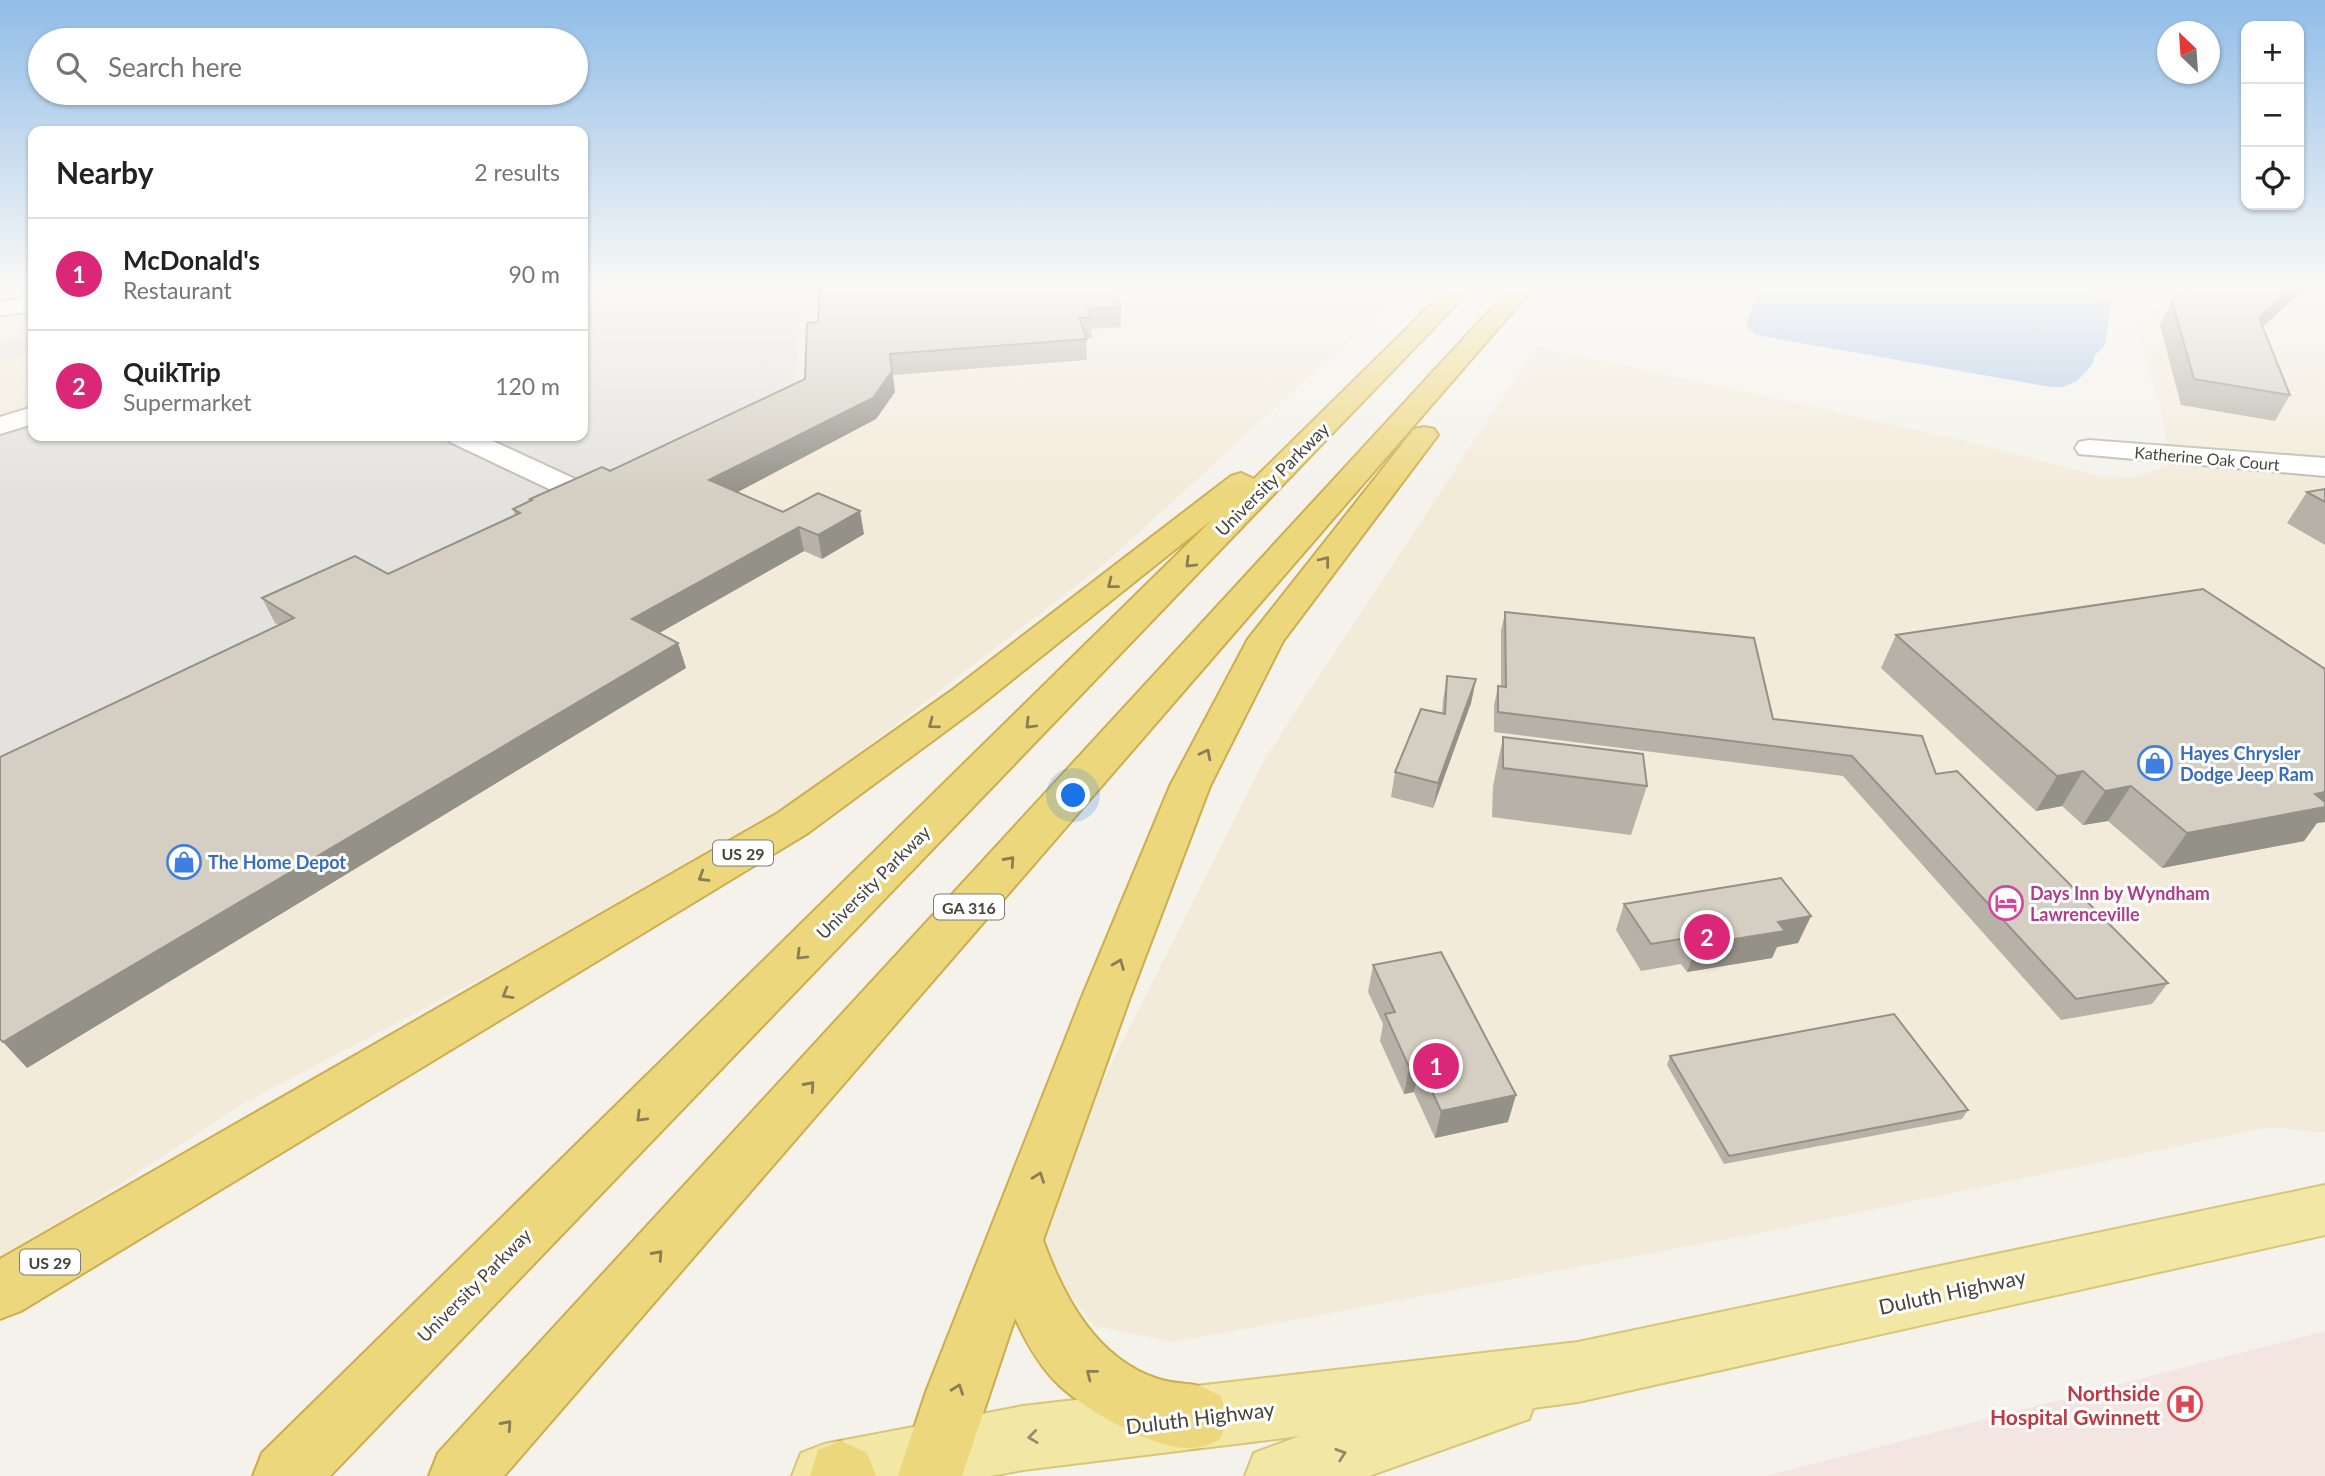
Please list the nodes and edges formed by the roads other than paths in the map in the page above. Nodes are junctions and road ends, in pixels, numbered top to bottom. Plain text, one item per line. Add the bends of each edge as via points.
1 (1393, 357) edge
2 (1461, 357) edge
3 (1472, 357) edge
4 (1342, 409) junction
5 (28, 417) edge
6 (0, 426) edge
7 (471, 441) edge
8 (2089, 448) dead end
9 (2325, 467) edge
10 (577, 491) edge
11 (2325, 1210) edge
12 (1015, 1241) junction
13 (0, 1291) edge
14 (1578, 1372) junction
15 (1198, 1417) junction
16 (933, 1465) edge
17 (836, 1475) edge
18 (285, 1476) edge
19 (461, 1476) edge
20 (1277, 1476) edge

1 - 4 highway, University Parkway
19 -> 2 highway, GA 316
12 -> 3 highway via 1185,798 1230,705 1266,639 1450,403
4 -> 13 highway, US 29 via 1272,457 961,703 793,823
4 -> 18 highway, University Parkway
5 - 6 street
7 - 10 street
8 - 9 street, Katherine Oak Court
11 - 14 main road, Duluth Highway
15 -> 12 highway via 1153,1409 1084,1370 1042,1313
16 -> 12 highway
14 - 15 main road, Duluth Highway
20 -> 14 main road, Duluth Highway
15 -> 16 main road, Duluth Highway via 1023,1438
16 - 17 main road, Duluth Highway

